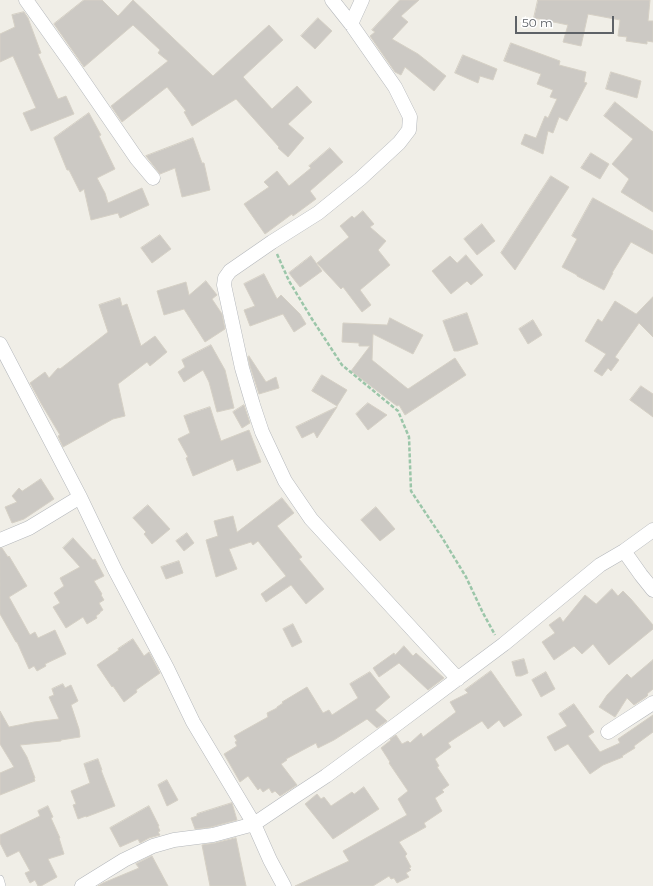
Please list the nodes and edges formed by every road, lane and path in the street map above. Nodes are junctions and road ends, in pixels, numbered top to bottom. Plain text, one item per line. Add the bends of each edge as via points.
1 (26, 0) edge
2 (332, 0) edge
3 (362, 0) edge
4 (352, 24) junction
5 (152, 178) dead end
6 (272, 242) junction
7 (0, 344) edge
8 (80, 497) junction
9 (653, 530) edge
10 (0, 540) edge
11 (624, 551) junction
12 (653, 590) edge
13 (504, 644) junction
14 (458, 679) junction
15 (653, 703) edge
16 (608, 732) dead end
17 (254, 824) junction
18 (0, 879) edge
19 (2, 886) edge
20 (82, 886) edge
21 (284, 886) edge

1 - 5 street
2 - 4 street
3 - 4 street
4 - 6 street via 395,87 410,117 409,130 399,143 360,179 318,213
6 - 13 path via 290,281 342,365 398,411 409,437 412,491 466,577 497,638
6 - 14 street via 230,271 224,285 242,368 262,432 285,481 312,519
7 - 8 street
8 - 10 street via 29,528
8 - 17 street via 193,722
9 - 11 street
11 - 12 street
11 - 13 street via 600,565
13 - 14 street
14 - 17 street via 326,776
15 - 16 street
17 - 20 street via 213,835 174,840 153,846 124,860
17 - 21 street
18 - 19 lane

